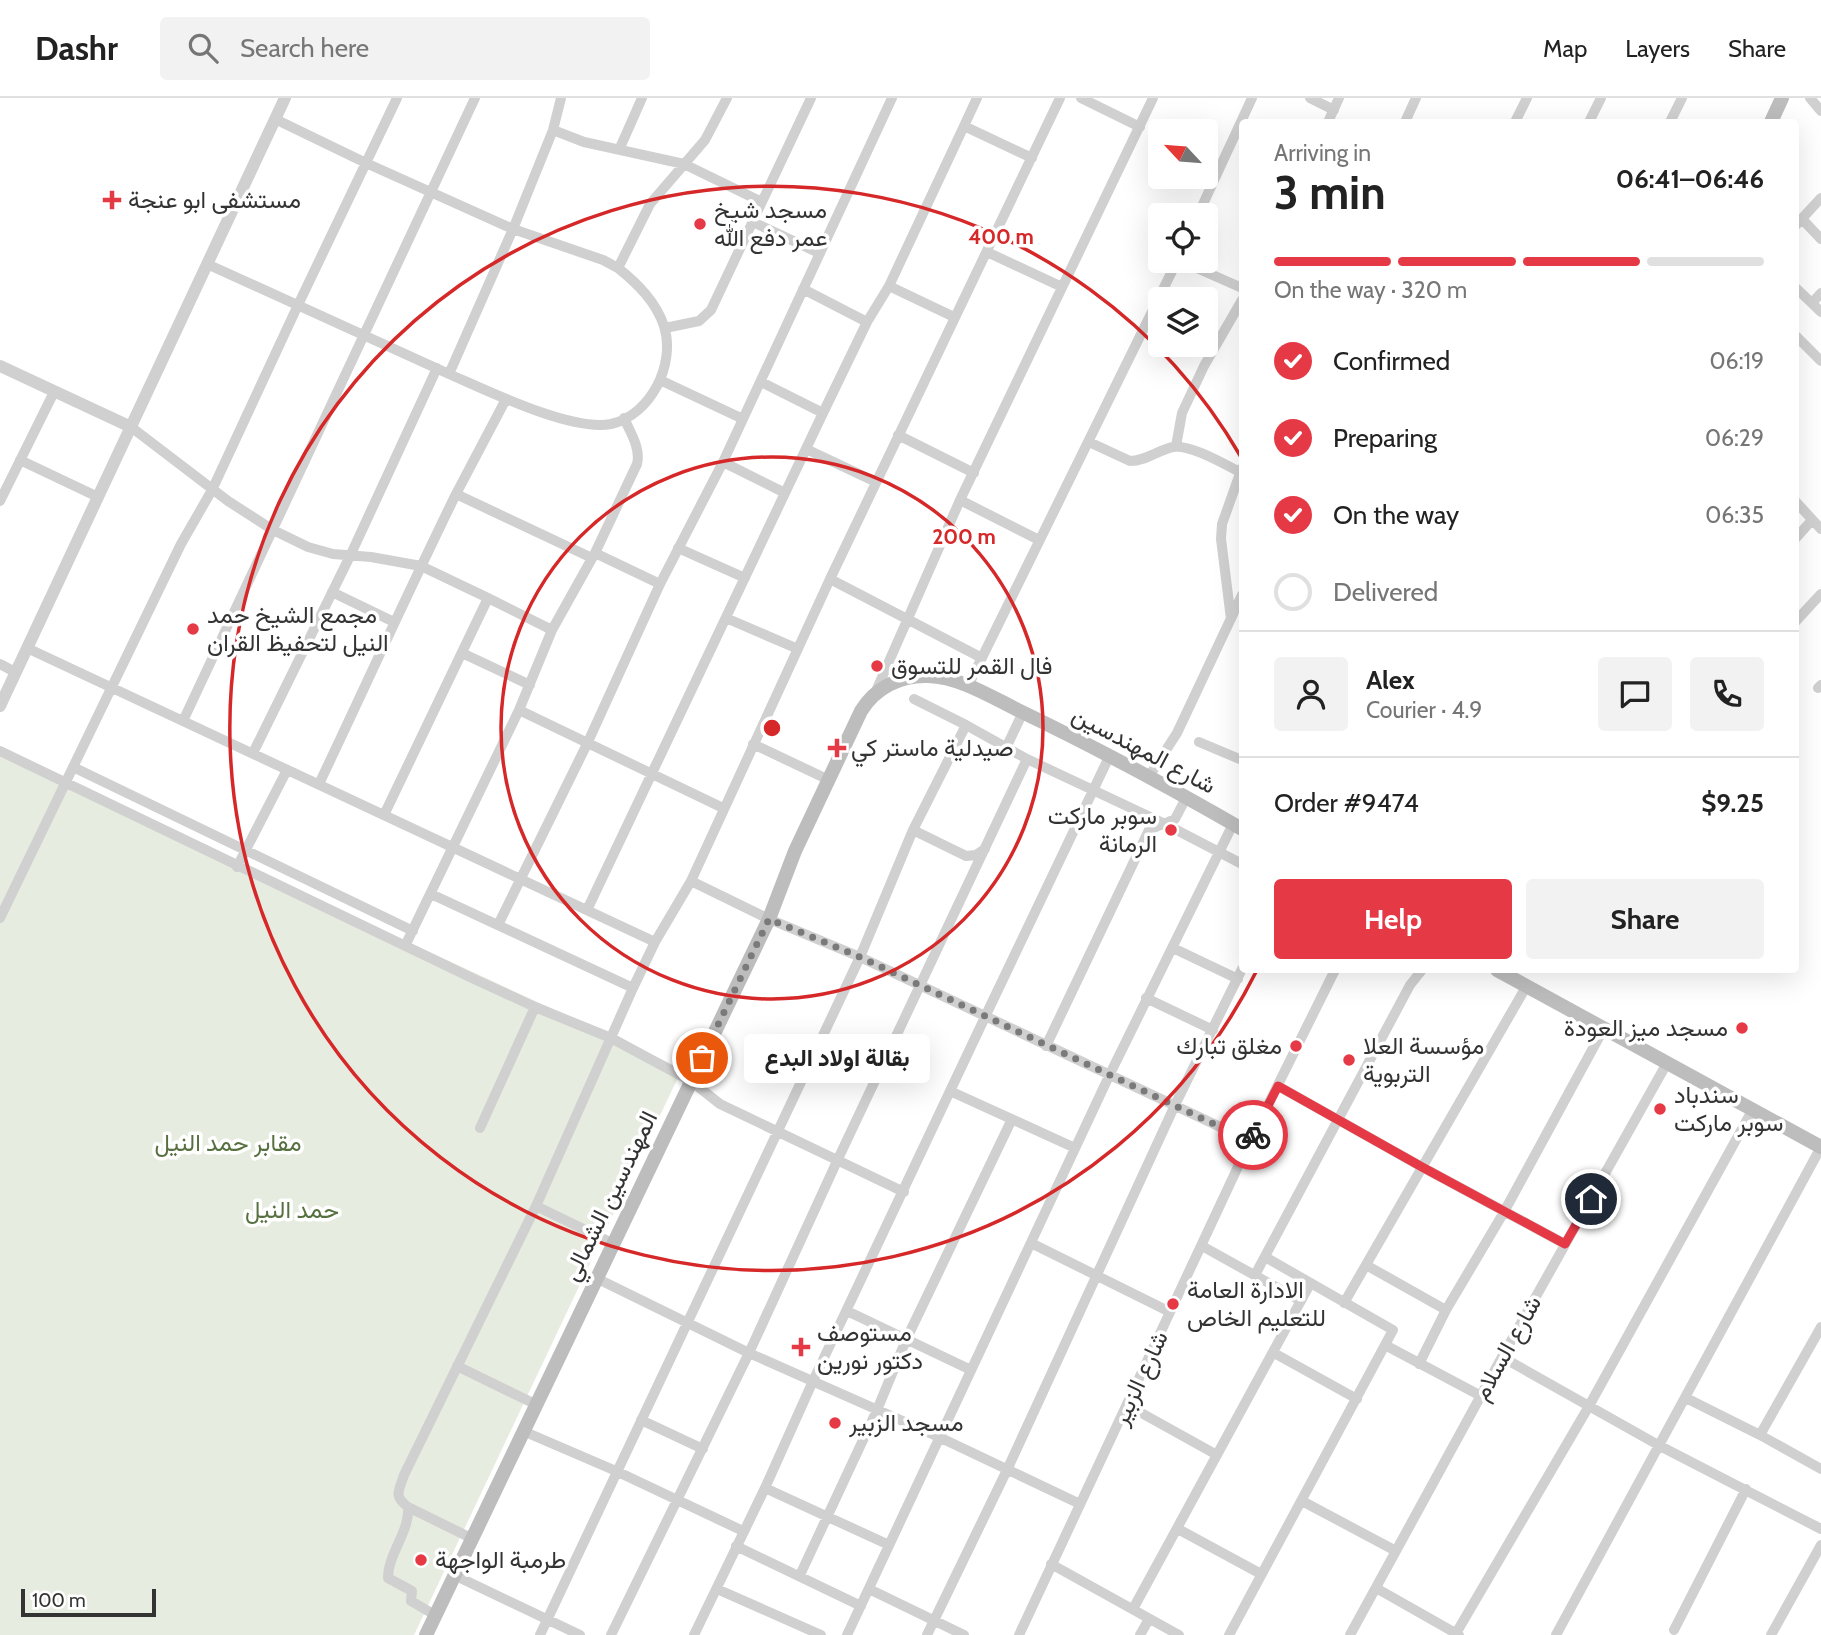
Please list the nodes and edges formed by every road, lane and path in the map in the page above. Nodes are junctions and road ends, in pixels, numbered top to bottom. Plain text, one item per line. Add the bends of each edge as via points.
1 (285, 98) edge
2 (397, 98) edge
3 (475, 98) edge
4 (561, 98) edge
5 (642, 98) edge
6 (727, 98) edge
7 (811, 98) edge
8 (892, 98) edge
9 (977, 98) edge
10 (1060, 98) edge
11 (1081, 98) edge
12 (1153, 98) edge
13 (1252, 98) edge
14 (1310, 98) edge
15 (1339, 98) edge
16 (1416, 98) edge
17 (1527, 98) edge
18 (1586, 98) edge
19 (1682, 98) edge
20 (1771, 98) edge
21 (1782, 98) edge
22 (1810, 98) edge
23 (1600, 101) edge
24 (1334, 110) junction
25 (1821, 111) edge
26 (275, 119) junction
27 (1242, 119) edge
28 (1330, 119) edge
29 (1406, 119) edge
30 (1517, 119) edge
31 (1591, 119) edge
32 (1673, 119) edge
33 (1762, 119) edge
34 (1773, 119) edge
35 (964, 126) junction
36 (1239, 126) edge
37 (1140, 127) junction
38 (552, 130) junction
39 (619, 150) junction
40 (1031, 158) junction
41 (366, 163) junction
42 (684, 164) junction
43 (430, 192) junction
44 (1821, 198) edge
45 (762, 202) junction
46 (1204, 203) edge
47 (753, 222) junction
48 (1799, 222) edge
49 (513, 229) junction
50 (1821, 239) edge
51 (987, 252) junction
52 (819, 253) junction
53 (207, 264) junction
54 (618, 268) junction
55 (1173, 273) edge
56 (1207, 273) edge
57 (889, 286) junction
58 (1062, 287) junction
59 (1239, 287) edge
60 (803, 289) junction
61 (1799, 291) edge
62 (1821, 293) edge
63 (1812, 303) junction
64 (298, 305) junction
65 (1239, 305) edge
66 (1821, 312) edge
67 (954, 317) junction
68 (867, 322) junction
69 (665, 328) junction
70 (365, 335) junction
71 (1799, 338) edge
72 (1819, 354) edge
73 (0, 366) edge
74 (437, 368) junction
75 (449, 374) junction
76 (660, 380) junction
77 (761, 382) junction
78 (54, 392) junction
79 (506, 399) junction
80 (823, 413) junction
81 (624, 418) junction
82 (743, 419) junction
83 (131, 427) junction
84 (898, 435) junction
85 (1089, 442) junction
86 (1176, 446) junction
87 (806, 449) junction
88 (20, 460) junction
89 (723, 462) junction
90 (1239, 469) edge
91 (974, 473) junction
92 (1239, 476) edge
93 (876, 482) junction
94 (212, 490) junction
95 (785, 493) junction
96 (456, 494) junction
97 (98, 497) junction
98 (960, 500) junction
99 (0, 501) edge
100 (1799, 505) edge
101 (1812, 520) junction
102 (1821, 529) edge
103 (273, 530) junction
104 (1799, 535) edge
105 (1039, 540) junction
106 (678, 548) junction
107 (351, 554) junction
108 (593, 555) junction
109 (421, 566) junction
110 (744, 579) junction
111 (830, 579) junction
112 (660, 584) junction
113 (332, 592) junction
114 (1821, 594) edge
115 (488, 598) junction
116 (1239, 602) edge
117 (726, 618) junction
118 (1799, 618) edge
119 (909, 619) junction
120 (1231, 620) junction
121 (394, 622) junction
122 (552, 630) junction
123 (27, 648) junction
124 (798, 649) junction
125 (462, 653) junction
126 (982, 658) junction
127 (0, 664) edge
128 (15, 672) junction
129 (530, 685) junction
130 (968, 686) junction
131 (111, 687) junction
132 (876, 691) junction
133 (914, 699) dead end
134 (0, 706) edge
135 (519, 710) junction
136 (1023, 712) junction
137 (183, 721) junction
138 (966, 725) junction
139 (1199, 741) dead end
140 (587, 744) junction
141 (753, 744) junction
142 (1006, 748) junction
143 (0, 751) edge
144 (253, 753) junction
145 (1110, 757) junction
146 (1027, 760) junction
147 (1239, 760) edge
148 (73, 767) junction
149 (288, 769) junction
150 (652, 774) junction
151 (1148, 778) junction
152 (829, 780) junction
153 (65, 783) junction
154 (319, 784) junction
155 (1093, 791) junction
156 (1186, 798) junction
157 (723, 808) junction
158 (384, 815) junction
159 (1166, 824) junction
160 (1239, 824) edge
161 (913, 830) junction
162 (453, 846) junction
163 (985, 848) junction
164 (245, 852) junction
165 (1219, 853) junction
166 (1239, 863) edge
167 (237, 867) junction
168 (520, 879) junction
169 (691, 881) junction
170 (431, 894) junction
171 (587, 910) junction
172 (0, 918) edge
173 (769, 919) junction
174 (498, 925) junction
175 (412, 932) junction
176 (655, 942) junction
177 (405, 946) junction
178 (1173, 948) junction
179 (860, 957) junction
180 (1334, 973) edge
181 (1420, 973) edge
182 (1502, 973) edge
183 (1240, 974) edge
184 (920, 985) junction
185 (1526, 986) junction
186 (633, 988) junction
187 (1146, 998) junction
188 (535, 1007) junction
189 (985, 1017) junction
190 (1604, 1028) junction
191 (1213, 1030) junction
192 (611, 1038) junction
193 (1046, 1046) junction
194 (1667, 1063) junction
195 (1109, 1076) junction
196 (691, 1081) junction
197 (1278, 1086) junction
198 (950, 1091) junction
199 (1175, 1105) junction
200 (1753, 1109) junction
201 (1012, 1119) junction
202 (1339, 1121) junction
203 (480, 1128) dead end
204 (777, 1132) junction
205 (1250, 1141) junction
206 (1821, 1147) edge
207 (1075, 1149) junction
208 (838, 1160) junction
209 (1422, 1167) junction
210 (904, 1192) junction
211 (536, 1206) junction
212 (1504, 1212) junction
213 (612, 1243) junction
214 (1031, 1244) junction
215 (1565, 1244) junction
216 (1202, 1246) junction
217 (1265, 1256) junction
218 (1366, 1265) junction
219 (1096, 1275) junction
220 (1255, 1275) junction
221 (596, 1278) junction
222 (1310, 1284) junction
223 (1301, 1301) junction
224 (1344, 1303) junction
225 (1446, 1310) junction
226 (847, 1311) junction
227 (1170, 1312) junction
228 (687, 1322) junction
229 (1821, 1327) edge
230 (906, 1340) junction
231 (1385, 1345) junction
232 (1810, 1349) junction
233 (749, 1353) junction
234 (1274, 1353) junction
235 (1821, 1356) edge
236 (1502, 1357) junction
237 (1419, 1364) junction
238 (457, 1366) junction
239 (971, 1370) junction
240 (813, 1381) junction
241 (1481, 1395) junction
242 (1686, 1398) junction
243 (1357, 1399) junction
244 (536, 1404) junction
245 (1127, 1405) junction
246 (1589, 1406) junction
247 (877, 1410) junction
248 (641, 1420) junction
249 (523, 1431) junction
250 (1760, 1435) junction
251 (941, 1438) junction
252 (1660, 1446) junction
253 (703, 1449) junction
254 (1217, 1455) junction
255 (1821, 1469) edge
256 (1007, 1470) junction
257 (617, 1471) junction
258 (765, 1488) junction
259 (1746, 1489) junction
260 (676, 1499) junction
261 (1302, 1501) junction
262 (1080, 1504) junction
263 (408, 1507) junction
264 (827, 1517) junction
265 (1178, 1529) junction
266 (1821, 1529) edge
267 (743, 1531) junction
268 (471, 1538) junction
269 (889, 1545) junction
270 (1821, 1545) edge
271 (736, 1546) junction
272 (1396, 1551) junction
273 (1051, 1564) junction
274 (1261, 1574) junction
275 (454, 1575) junction
276 (800, 1576) junction
277 (717, 1588) junction
278 (1376, 1588) junction
279 (869, 1589) junction
280 (861, 1606) junction
281 (1133, 1609) junction
282 (435, 1615) junction
283 (548, 1619) junction
284 (1149, 1619) junction
285 (933, 1621) junction
286 (1674, 1630) dead end
287 (1456, 1634) edge
288 (426, 1635) edge
289 (540, 1635) edge
290 (580, 1635) edge
291 (611, 1635) edge
292 (694, 1635) edge
293 (821, 1635) edge
294 (848, 1635) edge
295 (927, 1635) edge
296 (964, 1635) edge
297 (1019, 1635) edge
298 (1140, 1635) edge
299 (1179, 1635) edge
300 (1229, 1635) edge
301 (1350, 1635) edge
302 (1556, 1635) edge
303 (1771, 1635) edge

1 - 26 street
2 - 41 street
3 - 43 street
4 - 38 street
5 - 39 street
6 - 42 street via 705,140
7 - 45 street
8 - 52 street
9 - 35 street
10 - 40 street
11 - 37 street
12 - 37 street
13 - 27 street
14 - 24 street
15 - 24 street
16 - 29 street
17 - 30 street
18 - 23 street
19 - 32 street
20 - 33 main road
21 - 34 main road
22 - 25 street
23 - 31 street
24 - 28 street
26 - 41 street
26 - 53 street
35 - 40 street
35 - 57 street
36 - 46 street
37 - 58 street
38 - 39 street
38 - 49 street
39 - 42 street
40 - 51 street
41 - 43 street
41 - 64 street
42 - 45 street
42 - 54 street via 650,204
43 - 49 street
43 - 70 street
44 - 48 street
45 - 47 street
47 - 52 street
47 - 69 street via 706,316
48 - 50 street
49 - 54 street
49 - 75 street
51 - 58 street
51 - 67 street
52 - 60 street
53 - 64 street
53 - 83 street
54 - 69 street via 648,296
55 - 85 street
56 - 59 street
57 - 67 street
57 - 68 street
58 - 91 street
60 - 68 street
60 - 77 street
61 - 63 street
62 - 63 street
63 - 66 street
64 - 70 street
64 - 94 street
65 - 86 street via 1182,413
67 - 84 street
68 - 80 street
69 - 76 street
70 - 74 street
70 - 103 street
71 - 72 street
73 - 78 street
74 - 75 street
74 - 107 street
75 - 79 street
76 - 81 street via 649,399
76 - 82 street
77 - 80 street
77 - 82 street
78 - 83 street
78 - 88 street
79 - 81 street via 583,423 612,424
79 - 96 street
80 - 87 street
81 - 108 street via 639,457
82 - 89 street
83 - 94 street
83 - 97 street
84 - 91 street
84 - 93 street
85 - 86 street via 1130,461
85 - 105 street
86 - 90 street
87 - 93 street
87 - 95 street
88 - 97 street
88 - 99 street
89 - 95 street
89 - 106 street
91 - 98 street
92 - 120 street via 1221,539
93 - 111 street
94 - 103 street
94 - 131 street
95 - 110 street
96 - 108 street
96 - 109 street
97 - 123 street
98 - 105 street
98 - 119 street
100 - 101 street
101 - 102 street
101 - 104 street
103 - 107 street via 321,552
103 - 137 street
105 - 126 street
106 - 110 street
106 - 112 street
107 - 109 street
107 - 113 street
108 - 112 street
108 - 122 street
109 - 115 street
109 - 121 street
110 - 117 street
111 - 119 street
111 - 124 street
112 - 140 street
113 - 121 street
113 - 144 street
114 - 118 street
115 - 122 street
115 - 125 street
116 - 120 street
117 - 124 street
117 - 150 street
119 - 126 street
119 - 132 street
120 - 151 street via 1177,733
121 - 154 street
122 - 129 street
123 - 128 street
123 - 131 street
124 - 141 street
125 - 129 street
125 - 158 street
126 - 130 street
127 - 128 street
128 - 134 street
129 - 135 street
130 - 132 main road via 923,676
130 - 136 main road
131 - 137 street
131 - 148 street
132 - 152 main road, المهندسين الشمالي via 861,711
133 - 138 street
135 - 140 street
135 - 162 street
136 - 142 street
136 - 145 main road, شارع المهندسين
137 - 144 street
138 - 142 street
138 - 161 street
139 - 147 street
140 - 150 street
140 - 168 street
141 - 152 street
141 - 157 street
142 - 146 street
143 - 153 street
144 - 149 street
145 - 151 main road, شارع المهندسين
145 - 155 street
146 - 155 street
146 - 163 street
148 - 153 street
148 - 164 street
149 - 154 street
149 - 164 street
150 - 157 street
150 - 171 street
151 - 156 main road, شارع المهندسين
152 - 173 main road, المهندسين الشمالي
153 - 167 street
153 - 172 street
154 - 158 street
155 - 159 street
155 - 189 street
156 - 159 street via 1175,819
156 - 160 main road, شارع المهندسين
157 - 169 street
158 - 162 street
159 - 165 street
159 - 193 street via 1149,830
160 - 165 street
161 - 163 street via 966,856
161 - 179 street
162 - 168 street
162 - 170 street
163 - 184 street
164 - 167 street
164 - 175 street
165 - 166 street
165 - 178 street
167 - 177 street
168 - 171 street
168 - 174 street
169 - 173 street
169 - 176 street
170 - 174 street
170 - 175 street
171 - 176 street
173 - 179 street
173 - 196 main road, المهندسين الشمالي
174 - 186 street
175 - 177 street
176 - 186 street
177 - 188 street
178 - 183 street
178 - 187 street
179 - 184 street
179 - 204 street
180 - 197 street, شارع الزبير
181 - 202 street
182 - 185 main road
183 - 191 street
184 - 189 street
184 - 208 street
185 - 190 main road
185 - 209 street
186 - 192 street
187 - 191 street
187 - 195 street
188 - 192 street
188 - 203 street
189 - 193 street
189 - 198 street
190 - 194 main road
190 - 212 street
191 - 199 street
192 - 196 street
192 - 211 street
193 - 195 street
194 - 200 main road
194 - 215 street, شارع السلام
195 - 199 street
195 - 207 street
196 - 204 street via 720,1104
196 - 213 main road, المهندسين الشمالي
197 - 202 street
197 - 205 street, شارع الزبير
198 - 201 street
198 - 210 street
199 - 205 street
199 - 219 street
200 - 206 main road
200 - 246 street
201 - 207 street
201 - 230 street
202 - 209 street
202 - 217 street
204 - 208 street
204 - 228 street
205 - 216 street, شارع الزبير
206 - 242 street
207 - 214 street
208 - 210 street
208 - 233 street
209 - 212 street
209 - 218 street
210 - 226 street
211 - 213 street
211 - 238 street
212 - 215 street
212 - 225 street
213 - 221 main road, المهندسين الشمالي
214 - 219 street
214 - 239 street
215 - 236 street, شارع السلام
216 - 220 street
216 - 227 street, شارع الزبير
217 - 220 street
217 - 222 street
218 - 224 street
218 - 225 street
219 - 227 street
219 - 256 street
220 - 223 street
221 - 228 street
221 - 244 main road, المهندسين الشمالي
222 - 223 street
222 - 224 street
223 - 234 street
224 - 231 street via 1393,1331
225 - 237 street
226 - 230 street
226 - 240 street
227 - 245 street, شارع الزبير
228 - 233 street
228 - 248 street
229 - 232 street
230 - 239 street
230 - 247 street
231 - 237 street
231 - 243 street
232 - 235 street
232 - 250 street
233 - 240 street
233 - 253 street
234 - 243 street
234 - 254 street
236 - 241 street, شارع السلام
236 - 246 street
237 - 241 street
238 - 244 street
238 - 263 street via 404,1475 398,1496
239 - 251 street
240 - 247 street
240 - 258 street
241 - 272 street, شارع السلام
242 - 250 street
242 - 252 street
243 - 261 street
244 - 249 main road, المهندسين الشمالي
245 - 254 street
245 - 262 street, شارع الزبير
246 - 252 street
246 - 287 street
247 - 251 street
247 - 264 street
248 - 253 street
248 - 257 street
249 - 257 street
249 - 268 main road, المهندسين الشمالي
250 - 255 street
251 - 256 street
251 - 269 street
252 - 259 street
252 - 302 street
253 - 260 street
254 - 265 street
256 - 262 street
256 - 285 street
257 - 260 street
257 - 283 street
258 - 264 street
258 - 267 street
259 - 266 street
259 - 286 street
260 - 267 street
260 - 291 street
261 - 272 street
261 - 274 street
262 - 273 street, شارع الزبير
263 - 268 street
263 - 282 street via 409,1516 388,1564 388,1578 412,1591 411,1601
264 - 269 street
264 - 276 street
265 - 274 street
265 - 281 street
267 - 271 street
268 - 275 main road, المهندسين الشمالي
269 - 279 street
270 - 303 street
271 - 276 street
271 - 277 street
272 - 278 street, شارع السلام
273 - 281 street
273 - 297 street, شارع الزبير
274 - 300 street
275 - 282 main road, المهندسين الشمالي
275 - 283 street
276 - 280 street
277 - 292 street
277 - 293 street
278 - 287 street
278 - 301 street, شارع السلام
279 - 280 street
279 - 285 street
280 - 294 street
281 - 284 street
282 - 288 main road, المهندسين الشمالي
283 - 289 street
283 - 290 street
284 - 298 street
284 - 299 street
285 - 295 street
285 - 296 street

